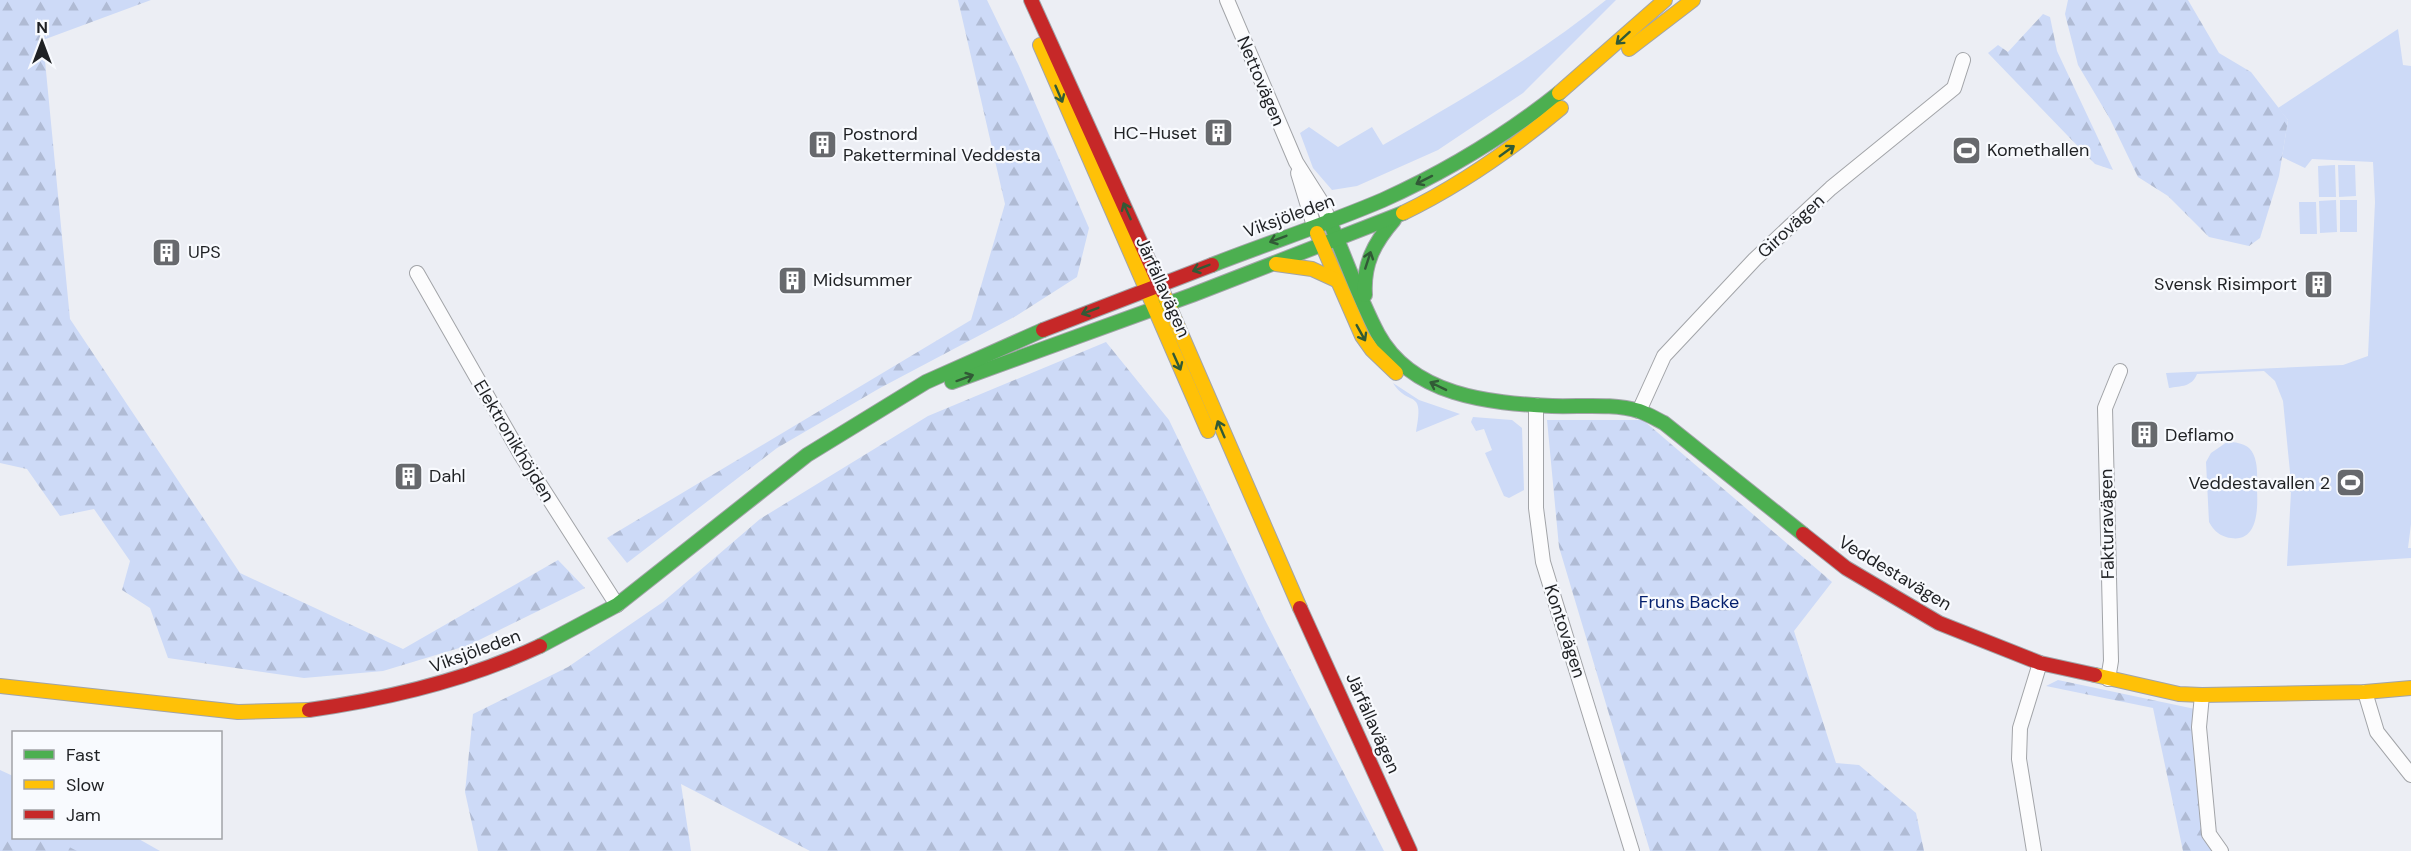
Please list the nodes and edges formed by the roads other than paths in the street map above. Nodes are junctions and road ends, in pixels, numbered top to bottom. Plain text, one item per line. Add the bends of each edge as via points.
1 (1025, 0) edge
2 (1031, 0) edge
3 (1227, 0) edge
4 (1665, 0) edge
5 (1679, 0) edge
6 (1694, 0) edge
7 (1641, 39) junction
8 (1963, 60) dead end
9 (1296, 162) junction
10 (1398, 216) junction
11 (1329, 220) junction
12 (1314, 226) junction
13 (1338, 240) junction
14 (1322, 246) junction
15 (1274, 264) junction
16 (417, 273) dead end
17 (1336, 280) junction
18 (1159, 284) junction
19 (1144, 290) junction
20 (1168, 304) junction
21 (1153, 309) junction
22 (1368, 313) junction
23 (2120, 371) dead end
24 (890, 405) junction
25 (1536, 405) junction
26 (1639, 411) junction
27 (1287, 579) junction
28 (617, 605) junction
29 (2040, 663) junction
30 (2108, 679) junction
31 (0, 686) edge
32 (2411, 688) edge
33 (2365, 692) junction
34 (2202, 695) junction
35 (2411, 775) edge
36 (1410, 851) edge
37 (1632, 851) edge
38 (2034, 851) edge
39 (2221, 851) edge

1 -> 19 street, Järfällavägen via 1050,72
18 -> 2 street, Järfällavägen
3 - 9 street, Nettovägen
4 -> 11 street, Viksjöleden via 1573,82 1511,130 1422,181
5 - 7 street, Viksjöleden
6 - 7 street, Viksjöleden
10 -> 7 street, Viksjöleden via 1458,184 1523,140
8 - 26 street, Girovägen via 1954,88 1831,188 1755,259 1664,356
9 - 11 street, Nettovägen
9 - 12 street, Nettovägen
10 - 13 street, Viksjöleden
22 -> 10 street via 1363,280 1367,258 1378,237
11 - 12 street, Viksjöleden
11 - 13 street, Veddestavägen
12 - 14 street, Veddestavägen
12 -> 18 street, Viksjöleden
13 - 14 street, Viksjöleden
13 - 22 street, Veddestavägen
14 - 15 street, Viksjöleden
14 - 17 street, Veddestavägen
15 - 17 street via 1312,269
15 - 20 street, Viksjöleden
16 - 28 street, Elektronikhöjden via 521,455
17 -> 25 street, Veddestavägen via 1372,350 1417,389 1472,408 1507,410
18 - 19 street, Viksjöleden
18 - 20 street, Järfällavägen
19 - 21 street, Järfällavägen
19 -> 24 street, Viksjöleden via 965,363
20 - 21 street, Viksjöleden
27 -> 20 street, Järfällavägen
24 -> 21 street, Viksjöleden
21 -> 27 street, Järfällavägen via 1208,432
25 -> 22 street, Veddestavägen via 1469,398 1438,387 1401,362 1379,335
23 - 30 street, Fakturavägen via 2105,408
24 - 28 street, Viksjöleden via 807,455
25 - 26 street, Veddestavägen
25 - 37 street, Kontovägen via 1536,508 1543,562
26 - 29 street, Veddestavägen via 1664,423 1846,568 1939,623
27 - 36 street, Järfällavägen
28 - 31 street, Viksjöleden via 571,632 504,663 368,702 238,712
29 - 30 street, Veddestavägen
29 - 38 street via 2020,728 2019,759
30 - 34 street, Veddestavägen
32 - 33 street, Veddestavägen
33 - 34 street, Veddestavägen
33 - 35 street via 2377,732
34 - 39 street via 2199,726 2207,822 2209,834

